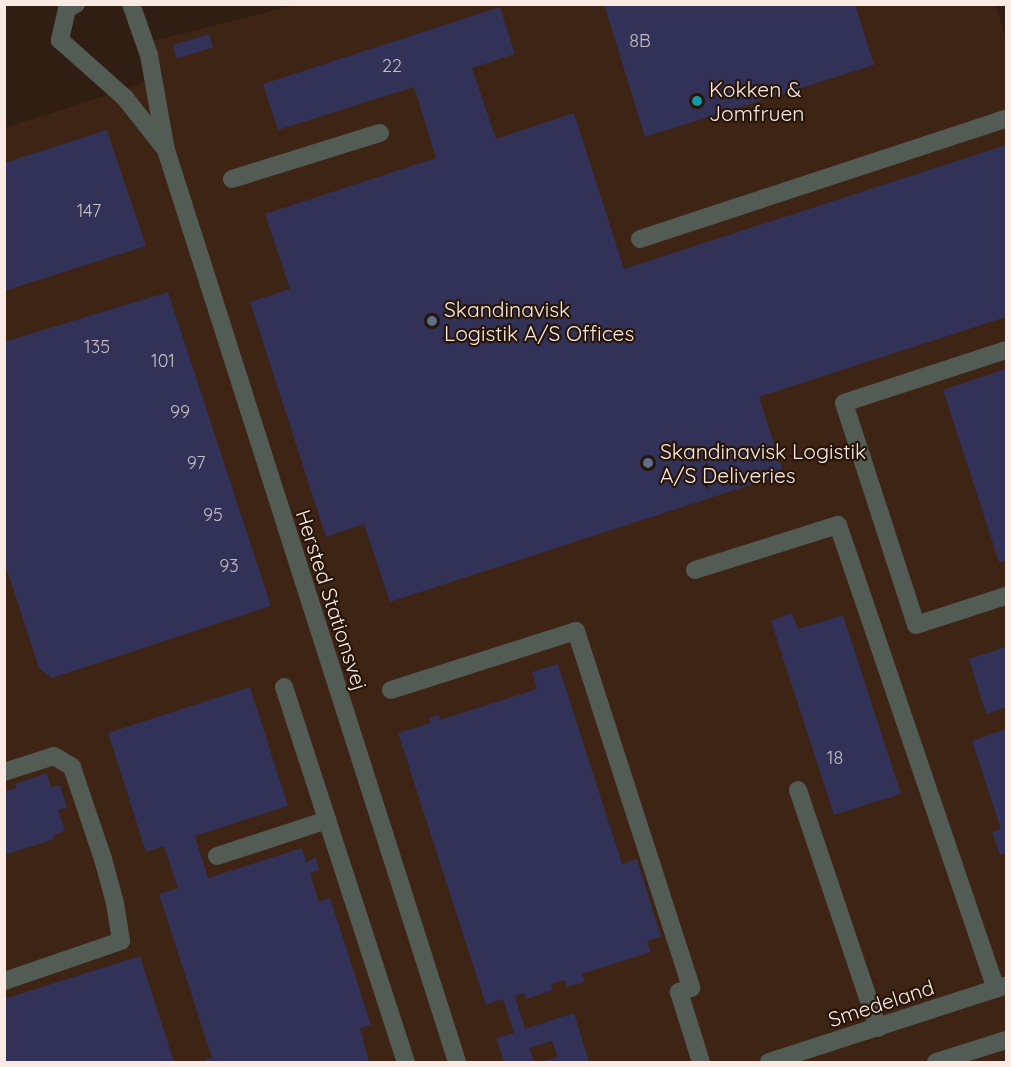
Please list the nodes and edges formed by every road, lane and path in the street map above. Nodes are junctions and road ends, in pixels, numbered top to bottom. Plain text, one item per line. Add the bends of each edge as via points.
1 (76, 4) edge
2 (131, 4) edge
3 (1006, 119) edge
4 (381, 132) dead end
5 (166, 150) junction
6 (232, 179) dead end
7 (639, 239) dead end
8 (1006, 350) edge
9 (695, 570) dead end
10 (1006, 596) edge
11 (284, 687) dead end
12 (391, 690) dead end
13 (4, 772) edge
14 (798, 790) dead end
15 (327, 820) junction
16 (217, 856) dead end
17 (4, 981) edge
18 (1001, 988) edge
19 (878, 1028) junction
20 (1006, 1040) edge
21 (813, 1056) edge
22 (406, 1062) edge
23 (456, 1062) edge
24 (701, 1062) edge
25 (769, 1062) edge
26 (936, 1062) edge

1 - 5 street, Hersted Stationsvej via 68,9 60,40 125,98
2 - 5 street, Hersted Stationsvej via 149,55
3 - 7 street
4 - 6 street
5 - 23 street, Hersted Stationsvej
8 - 10 street via 844,404 916,625
9 - 18 street via 838,525
11 - 15 street
12 - 24 street via 576,631 691,988 679,992
13 - 17 street via 54,756 72,767 103,859 121,941
14 - 19 street
15 - 16 street
15 - 22 street
18 - 19 street, Smedeland
19 - 21 street, Smedeland
20 - 26 street
21 - 25 street, Smedeland

